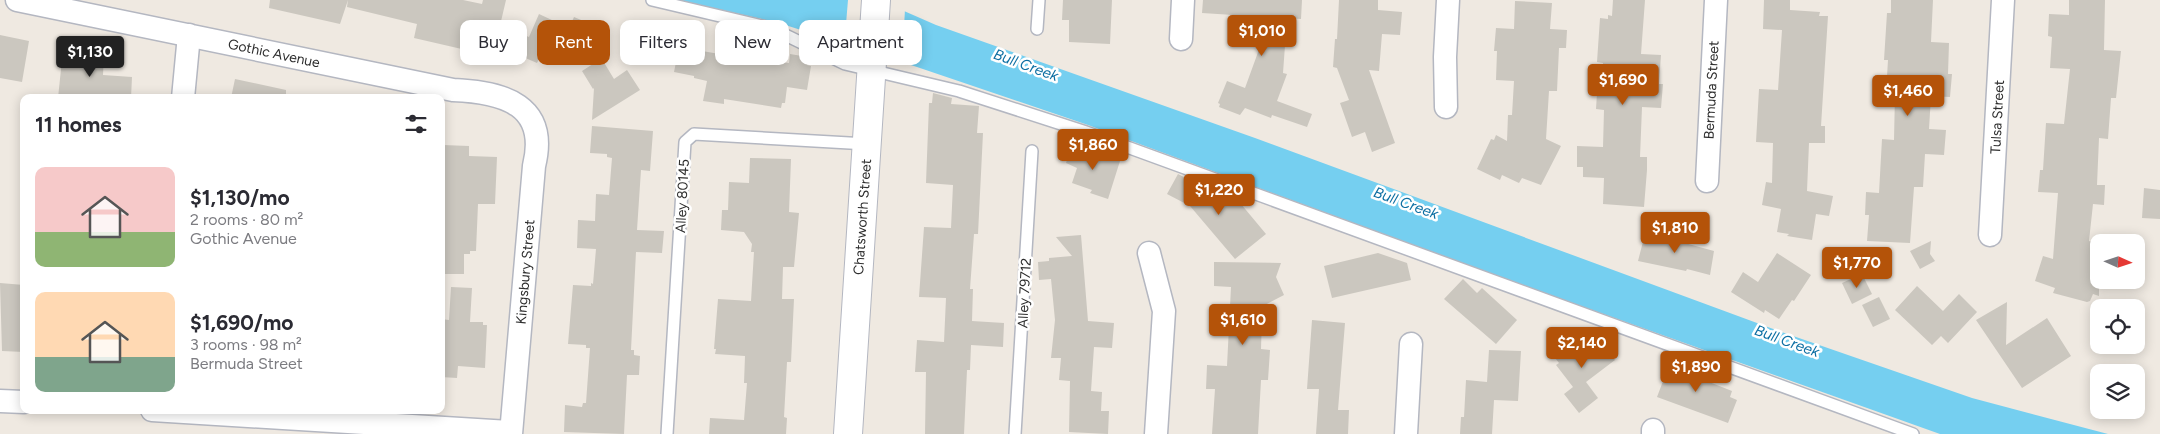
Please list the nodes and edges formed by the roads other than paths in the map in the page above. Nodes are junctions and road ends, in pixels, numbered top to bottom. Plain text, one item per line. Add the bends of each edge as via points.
1 (17, 0) edge
2 (652, 0) edge
3 (876, 0) edge
4 (1039, 0) edge
5 (1183, 0) edge
6 (1448, 0) edge
7 (1716, 0) edge
8 (2003, 0) edge
9 (875, 20) edge
10 (1037, 29) dead end
11 (188, 35) junction
12 (1181, 39) dead end
13 (799, 41) edge
14 (872, 65) joint
15 (183, 94) edge
16 (1446, 107) dead end
17 (526, 113) joint
18 (867, 144) junction
19 (1032, 151) dead end
20 (1707, 181) dead end
21 (1990, 235) dead end
22 (1149, 254) dead end
23 (1411, 344) dead end
24 (0, 401) edge
25 (20, 402) edge
26 (214, 414) edge
27 (511, 433) edge
28 (667, 434) edge
29 (848, 434) edge
30 (1015, 434) edge
31 (1156, 434) edge
32 (1406, 434) edge
33 (1913, 434) edge

1 - 11 street, Gothic Avenue
2 - 13 lane via 771,28
3 - 9 main road, Chatsworth Street
4 - 10 lane
5 - 12 street
6 - 16 street
7 - 20 street, Bermuda Street
8 - 21 street, Tulsa Street
11 - 15 street
11 - 17 street, Gothic Avenue via 453,90 494,94 512,100
14 - 18 main road, Chatsworth Street
14 - 33 lane via 1086,132
17 - 27 street, Kingsbury Street via 536,127 537,143
18 - 28 lane, Alley 80145 via 694,134 685,142
18 - 29 main road, Chatsworth Street
19 - 30 lane, Alley 79712
22 - 31 street via 1164,311
23 - 32 street
24 - 25 street
26 - 27 street

